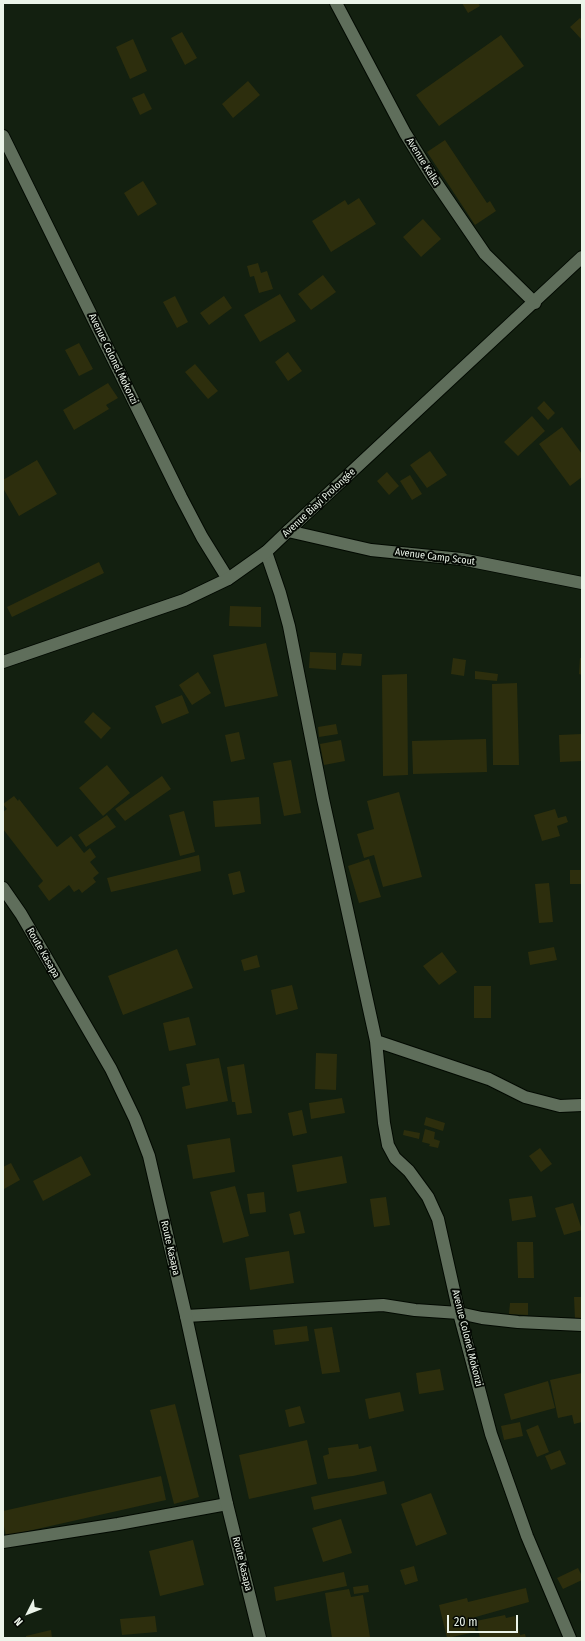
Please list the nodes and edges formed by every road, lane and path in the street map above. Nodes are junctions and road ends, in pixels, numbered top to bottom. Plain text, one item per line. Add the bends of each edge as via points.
1 (336, 3) edge
2 (3, 136) edge
3 (582, 258) edge
4 (535, 303) junction
5 (288, 531) junction
6 (266, 552) junction
7 (228, 579) junction
8 (582, 583) edge
9 (3, 662) edge
10 (3, 888) edge
11 (376, 1042) junction
12 (582, 1105) edge
13 (459, 1313) junction
14 (186, 1316) junction
15 (582, 1325) edge
16 (227, 1504) junction
17 (3, 1542) edge
18 (260, 1638) edge
19 (570, 1638) edge

1 - 4 street, Avenue Kalka via 405,133 435,182 485,254
2 - 7 street, Avenue Colonel Mokonzi via 181,497
3 - 4 street, Avenue Biayi Prolongée
4 - 5 street, Avenue Biayi Prolongée
5 - 6 street, Avenue Biayi Prolongée
5 - 8 street, Avenue Camp Scout via 371,550 461,559
6 - 7 street, Avenue Biayi Prolongée
6 - 11 street, Avenue Colonel Mokonzi via 289,626 323,799
7 - 9 street, Avenue Biayi Prolongée via 184,600
10 - 14 street, Route Kasapa via 21,914 110,1069 135,1119 149,1156
11 - 12 street via 489,1079 525,1097 560,1106
11 - 13 street, Avenue Colonel Mokonzi via 388,1145 395,1158 428,1197 436,1214
13 - 14 street via 383,1306
13 - 15 street via 518,1322
13 - 19 street, Avenue Colonel Mokonzi via 491,1434 527,1536
14 - 16 street, Route Kasapa
16 - 17 street
16 - 18 street, Route Kasapa

